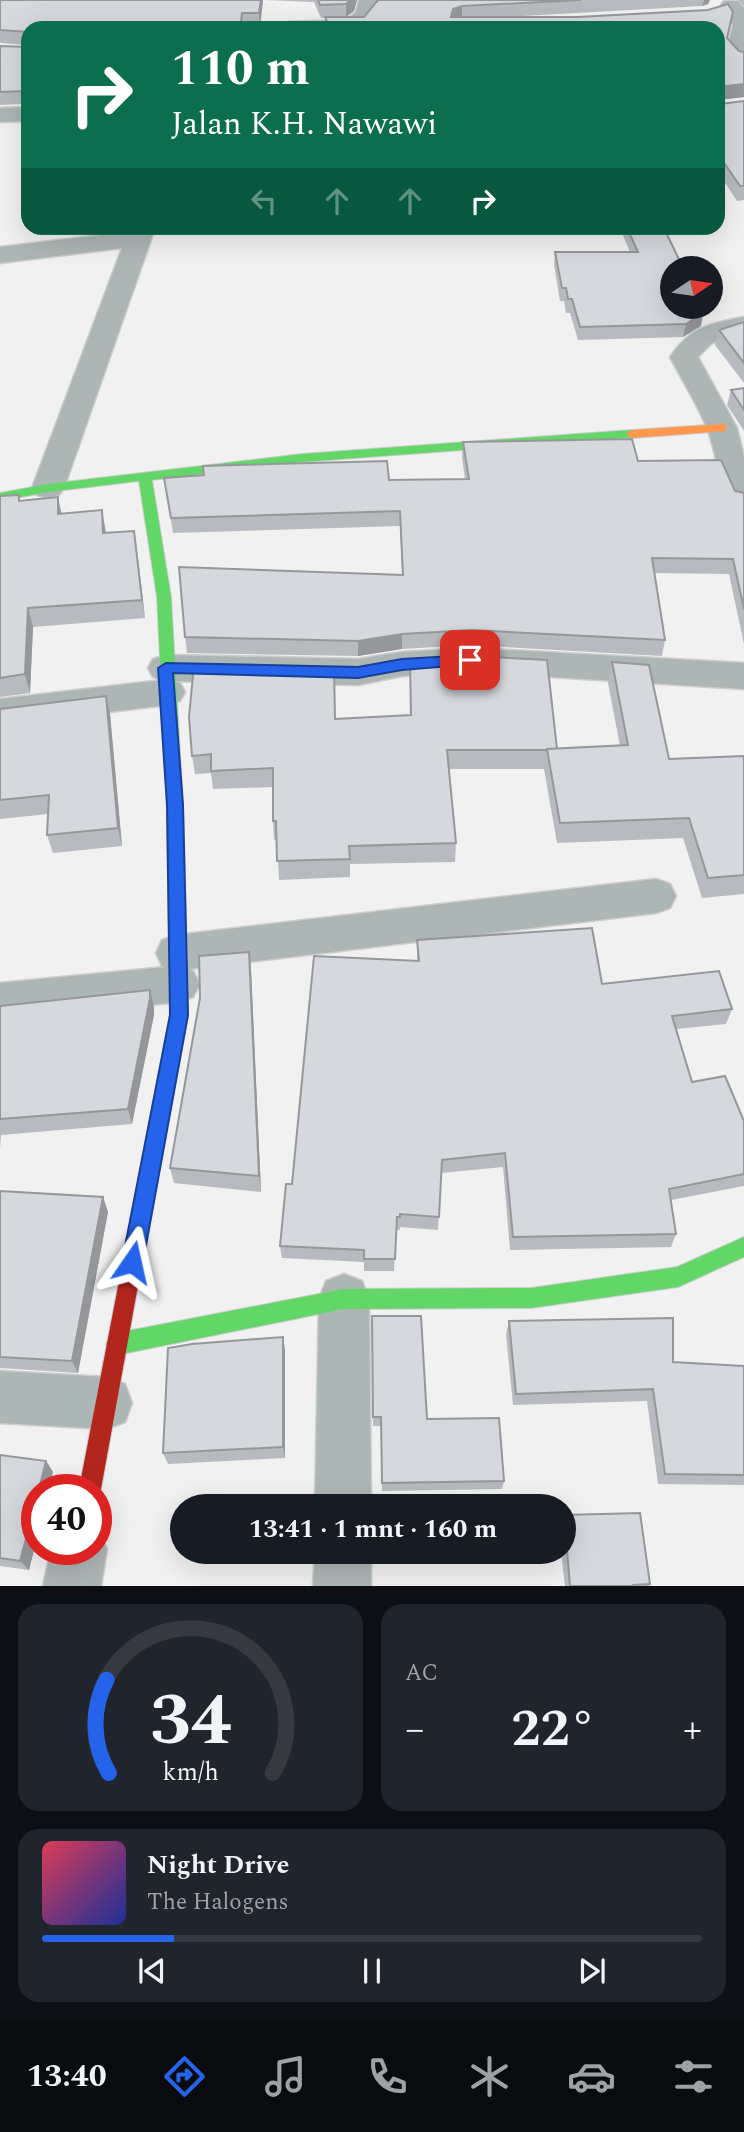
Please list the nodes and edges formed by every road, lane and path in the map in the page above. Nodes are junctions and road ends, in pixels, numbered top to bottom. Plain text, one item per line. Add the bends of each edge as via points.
1 (369, 0) edge
2 (726, 5) edge
3 (358, 21) edge
4 (740, 67) edge
5 (21, 114) edge
6 (0, 115) edge
7 (127, 235) edge
8 (139, 235) edge
9 (0, 255) edge
10 (744, 325) edge
11 (722, 428) junction
12 (145, 476) junction
13 (48, 488) junction
14 (0, 497) edge
15 (744, 498) edge
16 (744, 676) edge
17 (166, 680) junction
18 (0, 712) edge
19 (656, 896) dead end
20 (177, 969) junction
21 (0, 1002) edge
22 (744, 1247) edge
23 (345, 1299) junction
24 (117, 1344) junction
25 (0, 1397) edge
26 (106, 1403) junction
27 (93, 1474) edge
28 (343, 1494) edge
29 (342, 1564) edge
30 (76, 1565) edge
31 (72, 1586) edge
32 (342, 1586) edge

1 - 3 street
2 - 4 street via 742,20 736,44
5 - 6 street
7 - 9 street
8 - 13 street
10 - 11 street via 692,342 684,357
11 - 12 street via 302,458
11 - 15 street
12 - 13 street
12 - 17 street via 164,597
13 - 14 street
16 - 17 street via 470,660 402,664 358,673
17 - 18 street
17 - 20 street via 175,805
19 - 20 street
20 - 21 street
20 - 24 street via 179,1015
22 - 23 street via 678,1277 531,1298
23 - 24 street
23 - 28 street
24 - 26 street
25 - 26 street
26 - 27 street
29 - 32 street
30 - 31 street

